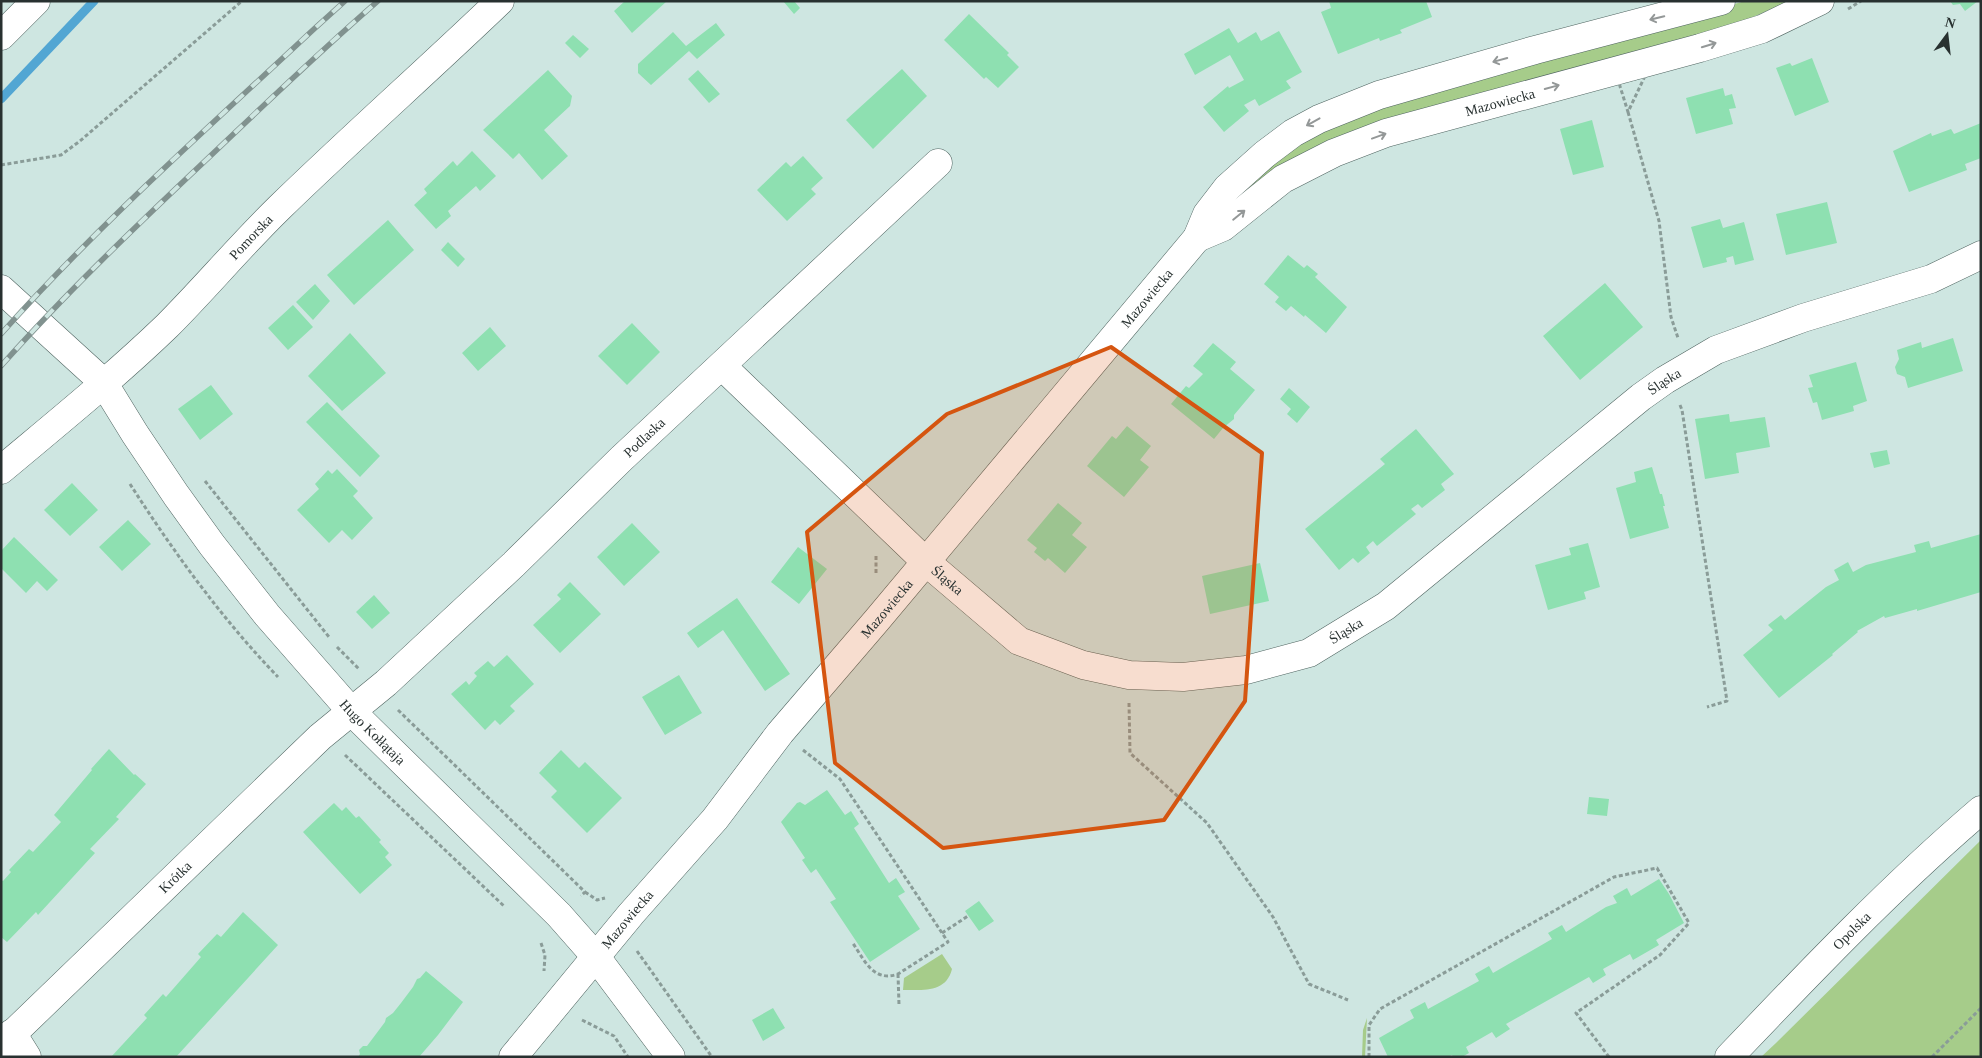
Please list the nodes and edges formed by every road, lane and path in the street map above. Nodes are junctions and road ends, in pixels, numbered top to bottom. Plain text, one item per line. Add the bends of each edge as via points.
1 (36, 1) edge
2 (242, 1) edge
3 (500, 1) edge
4 (1721, 1) edge
5 (1820, 1) edge
6 (1, 36) edge
7 (1628, 112) dead end
8 (938, 162) dead end
9 (1, 165) edge
10 (1197, 238) junction
11 (1981, 255) edge
12 (1, 289) edge
13 (1681, 346) dead end
14 (722, 366) junction
15 (1665, 380) junction
16 (103, 382) junction
17 (1, 470) edge
18 (926, 561) junction
19 (1129, 675) junction
20 (1707, 707) dead end
21 (351, 711) junction
22 (823, 766) dead end
23 (1981, 810) edge
24 (968, 916) dead end
25 (942, 933) junction
26 (537, 937) dead end
27 (852, 942) dead end
28 (639, 944) dead end
29 (596, 957) junction
30 (898, 974) junction
31 (542, 977) dead end
32 (1348, 1000) dead end
33 (559, 1001) junction
34 (899, 1005) dead end
35 (1981, 1008) edge
36 (7, 1039) edge
37 (28, 1057) edge
38 (513, 1057) edge
39 (628, 1057) edge
40 (671, 1057) edge
41 (712, 1057) edge
42 (1369, 1057) edge
43 (1609, 1057) edge
44 (1729, 1057) edge
45 (1932, 1057) edge

1 - 6 street
2 - 9 path via 61,155
3 - 16 street, Pomorska via 286,201 168,324
4 -> 10 street, Mazowiecka via 1379,95 1319,119 1293,133 1227,188 1207,214
10 -> 5 street, Mazowiecka via 1223,228 1283,178 1334,152 1386,133 1762,30
7 - 13 path via 1659,220 1671,317
8 - 14 street, Podlaska
10 - 18 street, Mazowiecka
11 - 15 street, Śląska via 1931,278 1716,350
12 - 16 street, Hugo Kołłątaja
14 - 18 street, Śląska
14 - 21 street, Podlaska via 514,564 386,683
15 - 19 street, Śląska via 1386,606 1310,653 1246,670 1183,677
15 - 20 path via 1682,410 1727,700
16 - 17 street, Pomorska
16 - 21 street, Hugo Kołłątaja via 212,545 267,615
18 - 19 street, Śląska via 1019,641 1083,665
18 - 29 street, Mazowiecka via 780,733 715,819
19 - 32 path via 1130,753 1208,823 1273,917 1309,984
21 - 29 street, Hugo Kołłątaja via 559,915
21 - 36 street, Krótka
22 - 25 path via 840,779
23 - 44 street, Opolska via 1813,970
24 - 25 path
25 - 30 path via 948,942
26 - 31 path via 545,955
27 - 30 path via 871,970 882,976
28 - 41 path via 636,950
29 - 33 street, Mazowiecka
29 - 40 street, Hugo Kołłątaja
30 - 34 path
33 - 38 street, Mazowiecka
33 - 39 path via 578,1018 614,1036
35 - 45 path
36 - 37 street
42 - 43 path via 1369,1025 1380,1009 1614,877 1657,868 1689,923 1660,954 1576,1013

